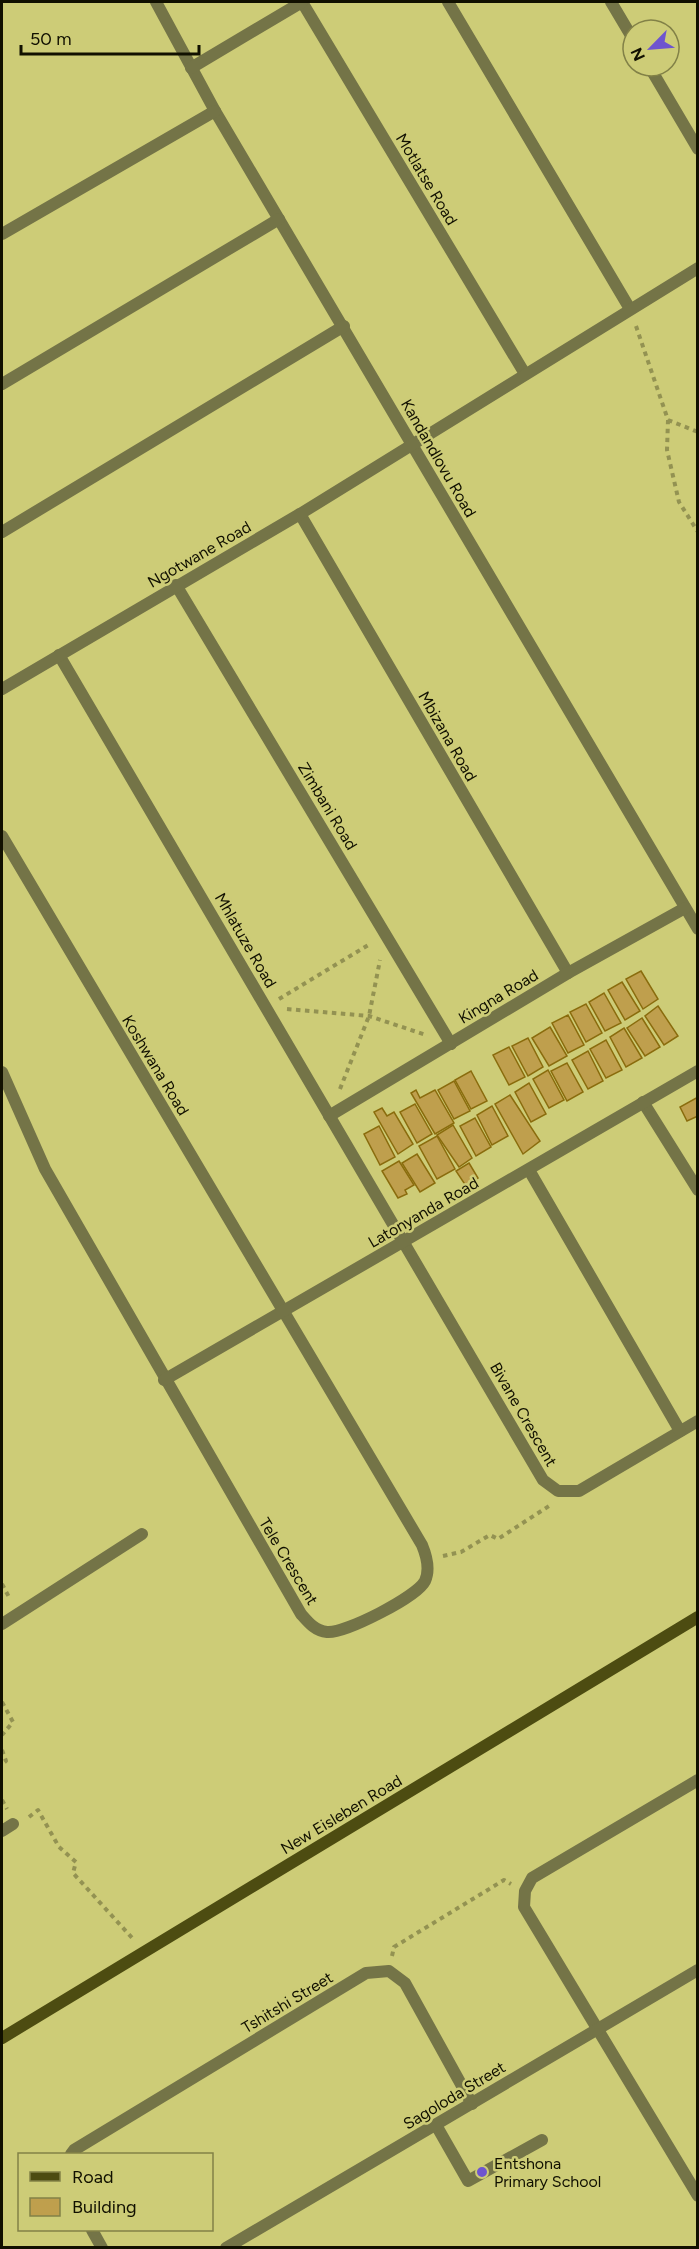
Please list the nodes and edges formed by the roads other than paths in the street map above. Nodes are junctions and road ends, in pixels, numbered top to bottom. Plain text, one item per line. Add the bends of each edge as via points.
1 (156, 2) edge
2 (302, 2) edge
3 (448, 2) edge
4 (611, 2) edge
5 (621, 19) edge
6 (191, 68) junction
7 (656, 78) edge
8 (215, 111) junction
9 (698, 149) edge
10 (279, 219) junction
11 (2, 234) edge
12 (698, 268) edge
13 (630, 309) junction
14 (344, 326) junction
15 (525, 374) junction
16 (2, 384) edge
17 (412, 445) junction
18 (300, 514) junction
19 (2, 532) edge
20 (176, 585) junction
21 (60, 655) junction
22 (2, 689) edge
23 (2, 836) edge
24 (685, 908) junction
25 (698, 929) edge
26 (568, 974) junction
27 (451, 1044) junction
28 (698, 1071) edge
29 (2, 1072) edge
30 (643, 1102) junction
31 (329, 1116) junction
32 (529, 1170) junction
33 (698, 1190) edge
34 (404, 1242) junction
35 (283, 1311) junction
36 (164, 1380) junction
37 (698, 1421) edge
38 (680, 1431) junction
39 (142, 1534) dead end
40 (698, 1617) edge
41 (2, 1624) edge
42 (698, 1780) edge
43 (13, 1824) road end
44 (2, 1831) edge
45 (698, 1970) edge
46 (597, 2029) junction
47 (2, 2038) edge
48 (472, 2104) junction
49 (436, 2125) junction
50 (542, 2140) dead end
51 (72, 2153) edge
52 (698, 2196) edge
53 (93, 2231) edge
54 (102, 2247) edge
55 (226, 2247) edge

1 - 6 street, Kandandlovu Road
2 - 6 street
2 - 15 street, Motlatse Road
3 - 13 street
4 - 5 street
6 - 8 street, Kandandlovu Road
7 - 9 street
8 - 10 street, Kandandlovu Road
8 - 11 street
10 - 14 street, Kandandlovu Road
10 - 16 street
12 - 13 street, Ngotwane Road
13 - 15 street, Ngotwane Road
14 - 17 street, Kandandlovu Road
14 - 19 street
15 - 17 street, Ngotwane Road
17 - 18 street, Ngotwane Road
17 - 24 street, Kandandlovu Road
18 - 20 street, Ngotwane Road
18 - 26 street, Mbizana Road
20 - 21 street, Ngotwane Road
20 - 27 street, Zimbani Road
21 - 22 street, Ngotwane Road
21 - 31 street, Mhlatuze Road
23 - 35 street, Koshwana Road
24 - 25 street, Kandandlovu Road
24 - 26 street, Kingna Road
26 - 27 street, Kingna Road
27 - 31 street, Kingna Road
28 - 30 street, Latonyanda Road
29 - 36 street, Tele Crescent via 45,1169
30 - 32 street, Latonyanda Road
30 - 33 street
31 - 34 street, Mhlatuze Road
32 - 34 street, Latonyanda Road
32 - 38 street
34 - 35 street, Latonyanda Road
34 - 38 street, Bivane Crescent via 543,1480 558,1491 569,1493 588,1487
35 - 36 street, Latonyanda Road
35 - 36 street, Tele Crescent via 422,1545 428,1560 426,1579 417,1593 352,1626 335,1632 316,1629 301,1614
37 - 38 street
39 - 41 street
40 - 47 main road, New Eisleben Road
42 - 46 street via 532,1878 525,1891 524,1907
43 - 44 street
45 - 46 street, Sagoloda Street
46 - 48 street, Sagoloda Street
46 - 52 street
48 - 49 street, Sagoloda Street
48 - 51 street, Tshitshi Street via 405,1983 389,1971 366,1974
49 - 50 street via 468,2181
49 - 55 street, Sagoloda Street
53 - 54 street

